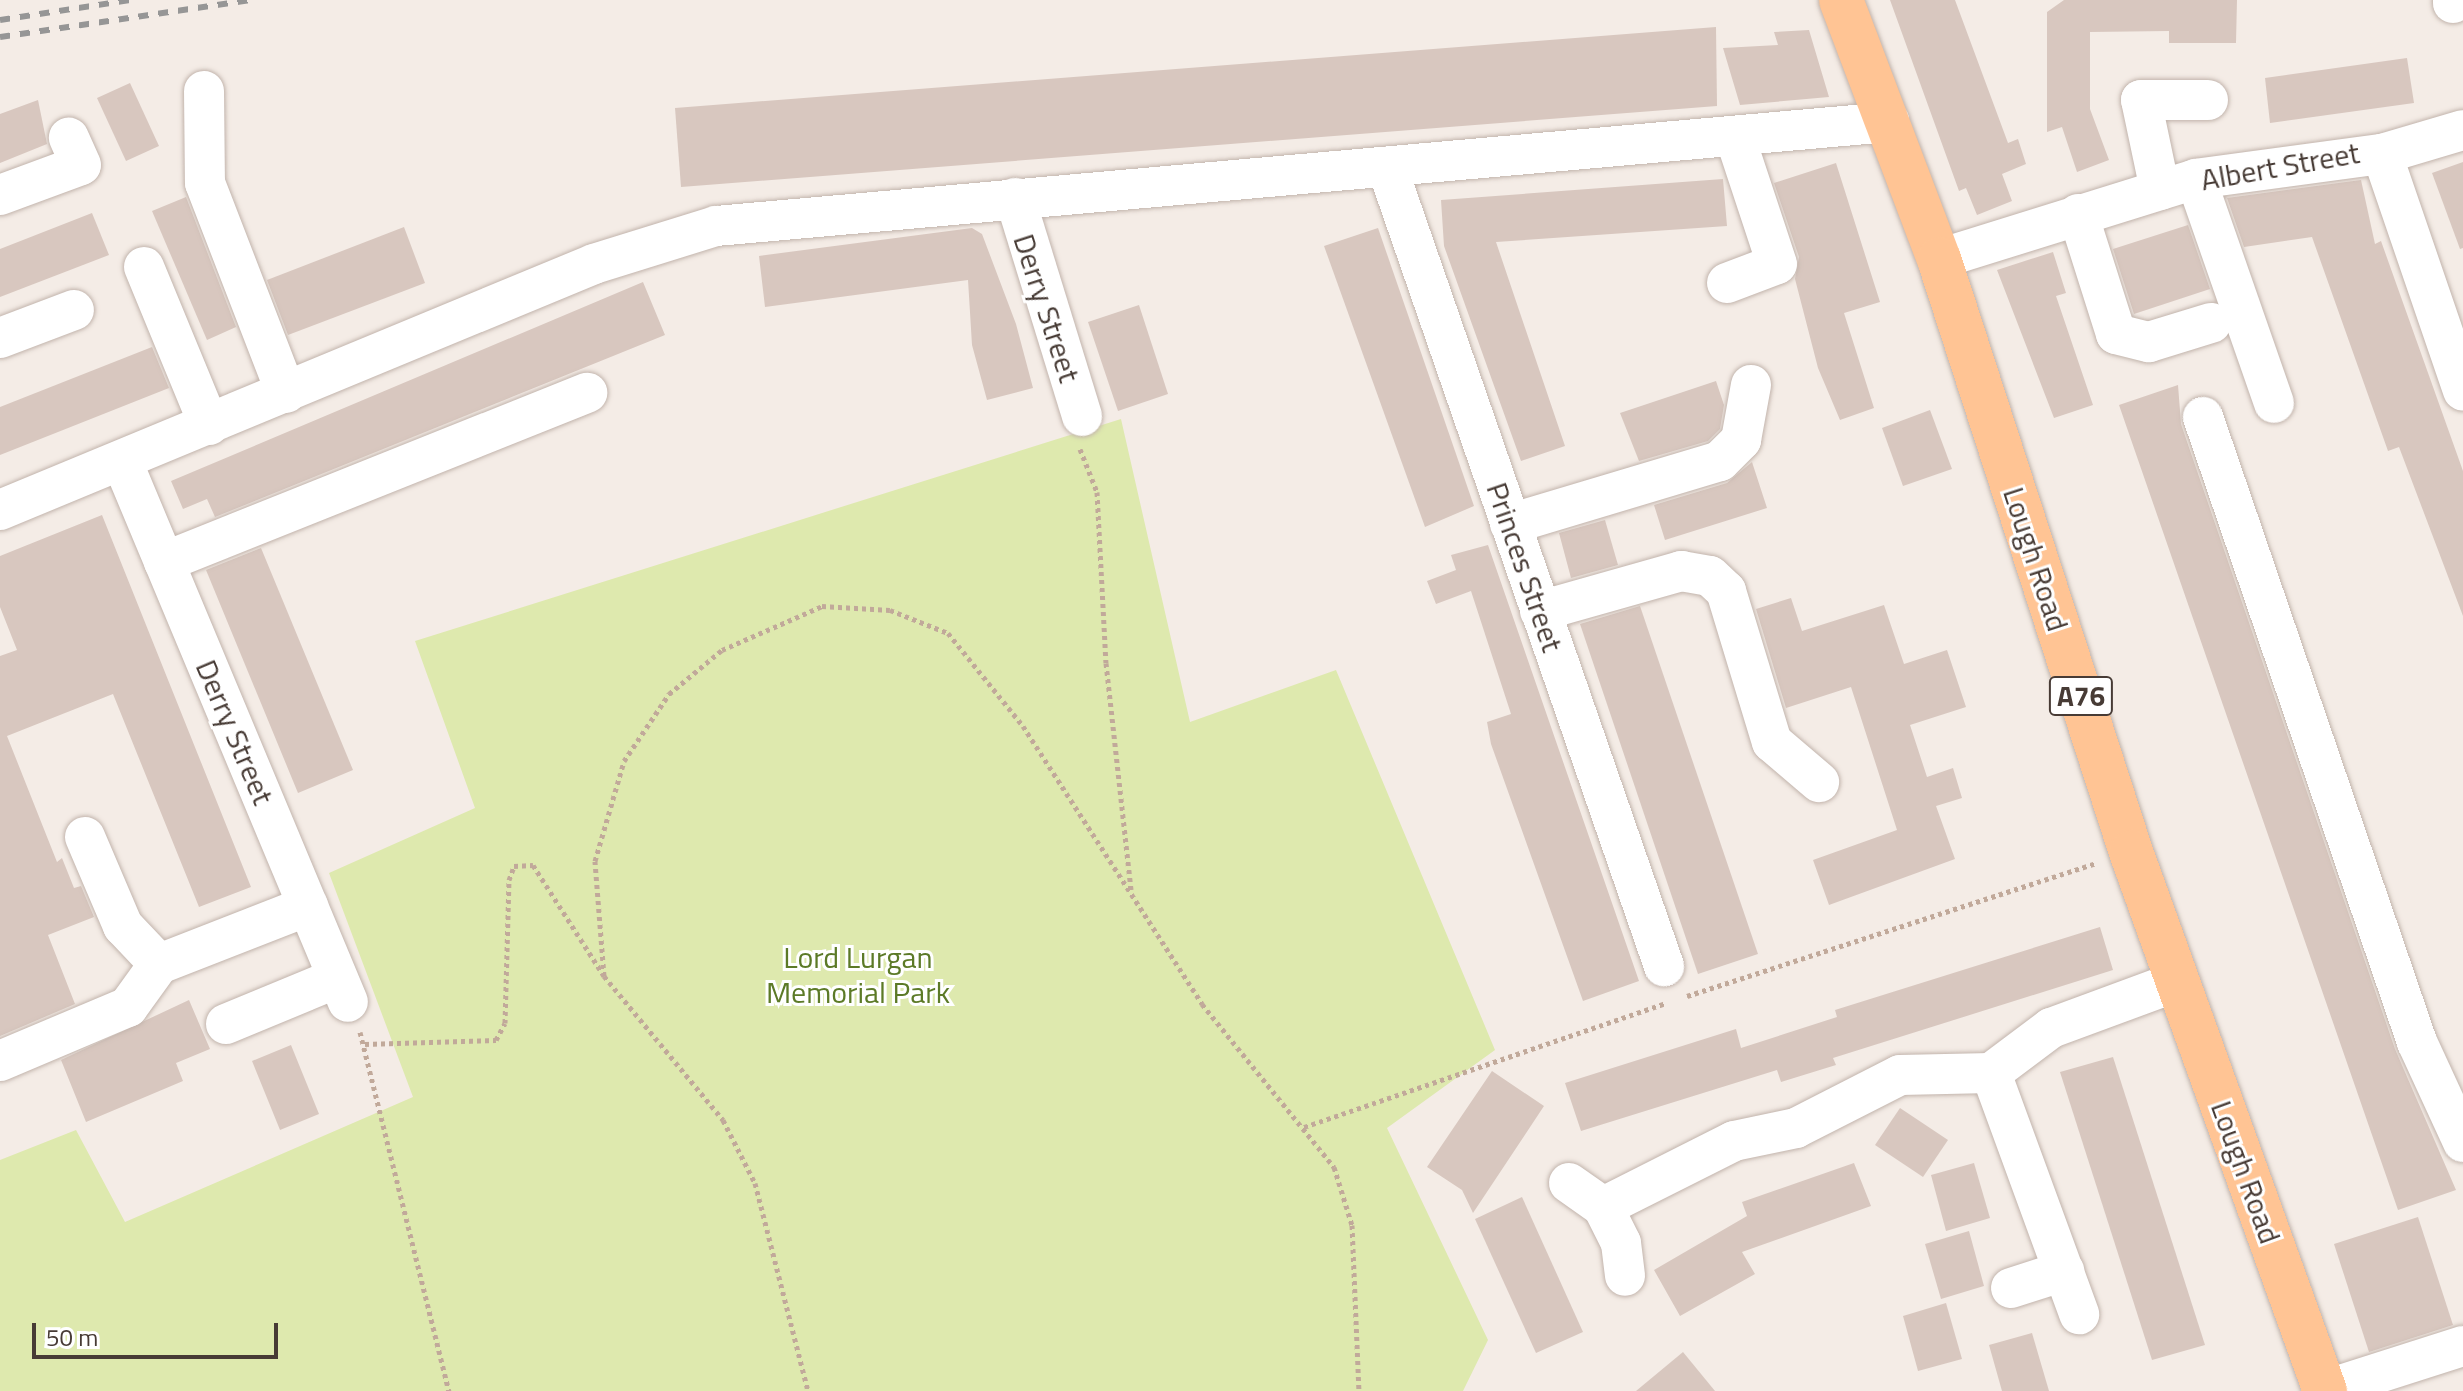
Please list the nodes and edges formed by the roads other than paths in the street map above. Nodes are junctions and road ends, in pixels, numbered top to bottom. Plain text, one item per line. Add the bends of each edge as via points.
1 (1841, 0) edge
2 (204, 91) dead end
3 (2208, 100) dead end
4 (1889, 122) junction
5 (2463, 130) edge
6 (1735, 137) junction
7 (69, 138) dead end
8 (2382, 154) junction
9 (1387, 167) junction
10 (2178, 184) junction
11 (0, 195) edge
12 (1015, 198) junction
13 (2078, 214) junction
14 (1939, 259) junction
15 (144, 267) dead end
16 (1727, 283) dead end
17 (74, 310) dead end
18 (2211, 323) dead end
19 (0, 338) edge
20 (1751, 385) dead end
21 (2463, 391) edge
22 (286, 393) junction
23 (587, 393) dead end
24 (2274, 403) dead end
25 (1082, 416) road end
26 (2203, 417) dead end
27 (209, 425) junction
28 (122, 461) junction
29 (0, 510) edge
30 (1510, 524) junction
31 (164, 562) junction
32 (1540, 611) junction
33 (1819, 782) dead end
34 (85, 837) dead end
35 (308, 906) junction
36 (159, 964) junction
37 (1664, 966) dead end
38 (2178, 981) junction
39 (226, 1024) dead end
40 (0, 1061) edge
41 (1991, 1073) junction
42 (2463, 1142) edge
43 (1569, 1183) dead end
44 (1603, 1207) junction
45 (2064, 1271) junction
46 (1625, 1276) dead end
47 (2011, 1288) dead end
48 (2079, 1314) dead end
49 (2463, 1346) edge
50 (2325, 1391) edge

1 - 4 main road, Lough Road / A76
2 - 22 street via 205,183
3 - 10 street via 2141,100
4 - 6 street
4 - 14 main road, Lough Road / A76
5 - 8 street
6 - 9 street
6 - 16 street via 1777,264
7 - 11 street via 81,165
8 - 10 street, Albert Street
8 - 21 street, Albert Street
9 - 12 street
9 - 30 street, Princes Street
10 - 13 street, Albert Street
10 - 24 street
12 - 22 street via 783,216 656,241
12 - 25 street, Derry Street
13 - 14 street, Albert Street
13 - 18 street via 2116,334 2149,342
14 - 38 main road, Lough Road / A76 via 2131,852
15 - 27 street
17 - 19 street
20 - 30 street via 1741,440 1720,461
22 - 27 street
23 - 31 street
26 - 42 street via 2417,1042
27 - 28 street
28 - 29 street
28 - 31 street, Derry Street
30 - 32 street, Princes Street
31 - 35 street, Derry Street
32 - 33 street via 1654,577 1710,576 1726,591 1772,742
32 - 37 street, Princes Street
34 - 36 street via 123,926
35 - 36 street
35 - 39 street, Derry Street via 342,990
36 - 40 street via 128,1007
38 - 41 street via 2051,1028
38 - 50 main road, Lough Road / A76
41 - 44 street via 1900,1075 1796,1128 1734,1141
41 - 45 street
43 - 44 street
44 - 46 street via 1621,1243
45 - 47 street
45 - 48 street
49 - 50 street

